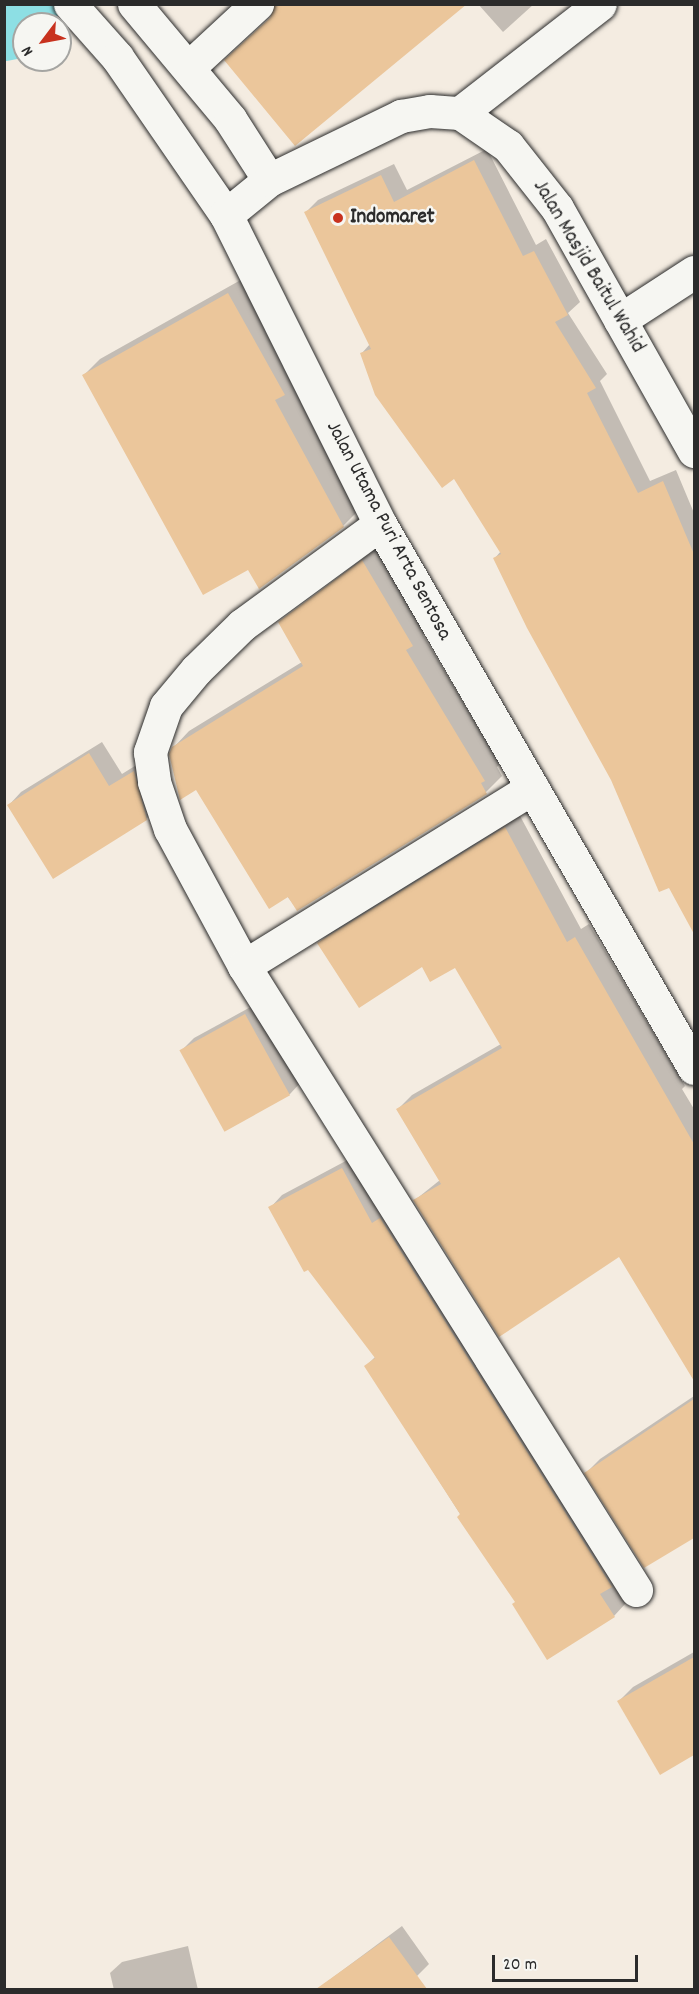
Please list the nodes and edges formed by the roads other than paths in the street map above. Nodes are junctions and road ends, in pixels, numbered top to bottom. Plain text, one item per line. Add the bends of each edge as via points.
1 (70, 4) edge
2 (257, 4) edge
3 (600, 4) edge
4 (145, 16) edge
5 (189, 66) junction
6 (460, 113) junction
7 (269, 180) junction
8 (226, 215) junction
9 (694, 272) edge
10 (620, 320) junction
11 (694, 451) edge
12 (380, 524) junction
13 (532, 788) junction
14 (244, 966) junction
15 (694, 1068) edge
16 (636, 1590) dead end

1 - 8 street, Jalan Utama Puri Arta Sentosa via 117,57
2 - 5 street
3 - 6 street
4 - 5 street
5 - 7 street via 230,119
6 - 7 street via 430,111 401,116
6 - 10 street, Jalan Masjid Baitul Wahid via 508,146 530,169 557,208
7 - 8 street
8 - 12 street, Jalan Utama Puri Arta Sentosa
9 - 10 street
10 - 11 street, Jalan Masjid Baitul Wahid
12 - 13 street, Jalan Utama Puri Arta Sentosa
12 - 14 street via 227,640 166,706 150,752 154,782 170,829
13 - 14 street
13 - 15 street, Jalan Utama Puri Arta Sentosa
14 - 16 street

